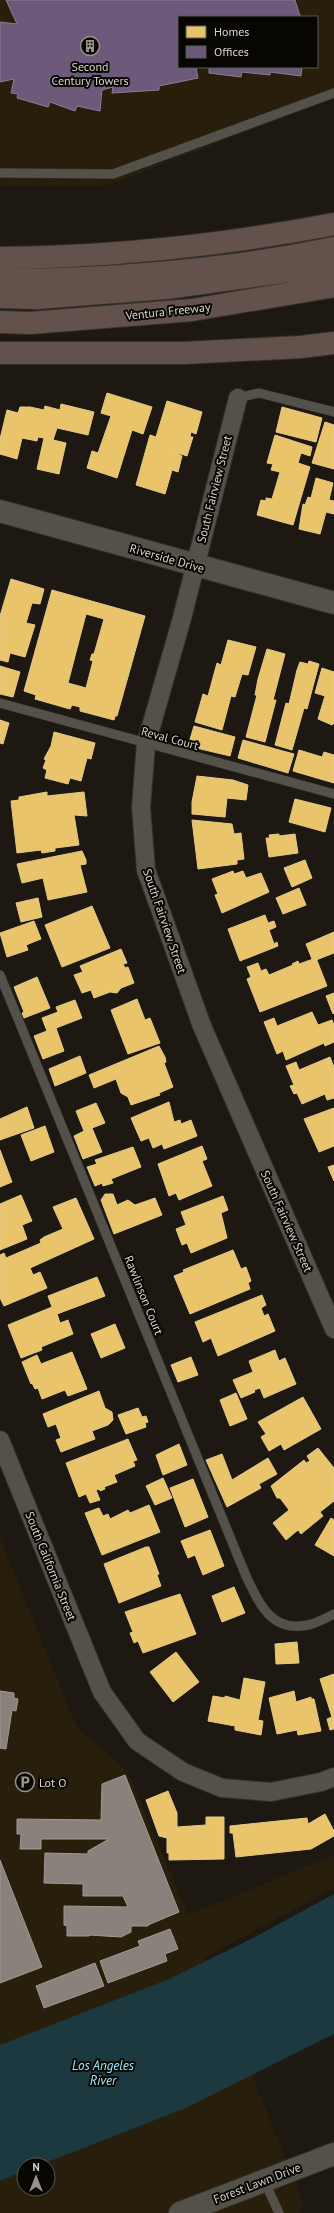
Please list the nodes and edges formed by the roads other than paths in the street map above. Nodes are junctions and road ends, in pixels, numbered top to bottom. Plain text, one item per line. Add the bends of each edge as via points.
1 (334, 93) edge
2 (0, 173) edge
3 (334, 224) edge
4 (334, 248) edge
5 (0, 258) edge
6 (334, 264) edge
7 (0, 280) edge
8 (334, 286) edge
9 (0, 297) edge
10 (0, 322) edge
11 (334, 343) edge
12 (0, 353) edge
13 (238, 398) joint
14 (334, 412) edge
15 (0, 511) edge
16 (194, 566) junction
17 (334, 604) edge
18 (0, 703) edge
19 (146, 744) junction
20 (334, 794) edge
21 (0, 975) edge
22 (334, 1329) edge
23 (0, 1440) edge
24 (334, 1614) edge
25 (334, 1777) edge
26 (334, 2154) edge
27 (264, 2180) junction
28 (180, 2213) edge
29 (279, 2213) edge

1 - 2 lane via 113,174
3 - 5 highway via 237,240 152,250
4 - 7 highway via 290,257 155,273
6 - 9 highway via 166,288 37,298
8 - 10 highway, Ventura Freeway via 192,310 30,323
11 - 12 highway via 183,353
13 - 14 lane via 259,392
13 - 16 street, South Fairview Street
15 - 16 main road, Riverside Drive
16 - 17 main road, Riverside Drive
16 - 19 street, South Fairview Street
18 - 19 lane, Reval Court
19 - 20 lane, Reval Court
19 - 22 street, South Fairview Street via 141,807 146,870 202,1026
21 - 24 lane, Rawlinson Court via 246,1576 262,1608 273,1620 287,1625 307,1625
23 - 25 street, South California Street via 102,1692 137,1740 183,1772 222,1788 271,1792
26 - 27 main road, Forest Lawn Drive
27 - 28 main road, Forest Lawn Drive
27 - 29 lane

